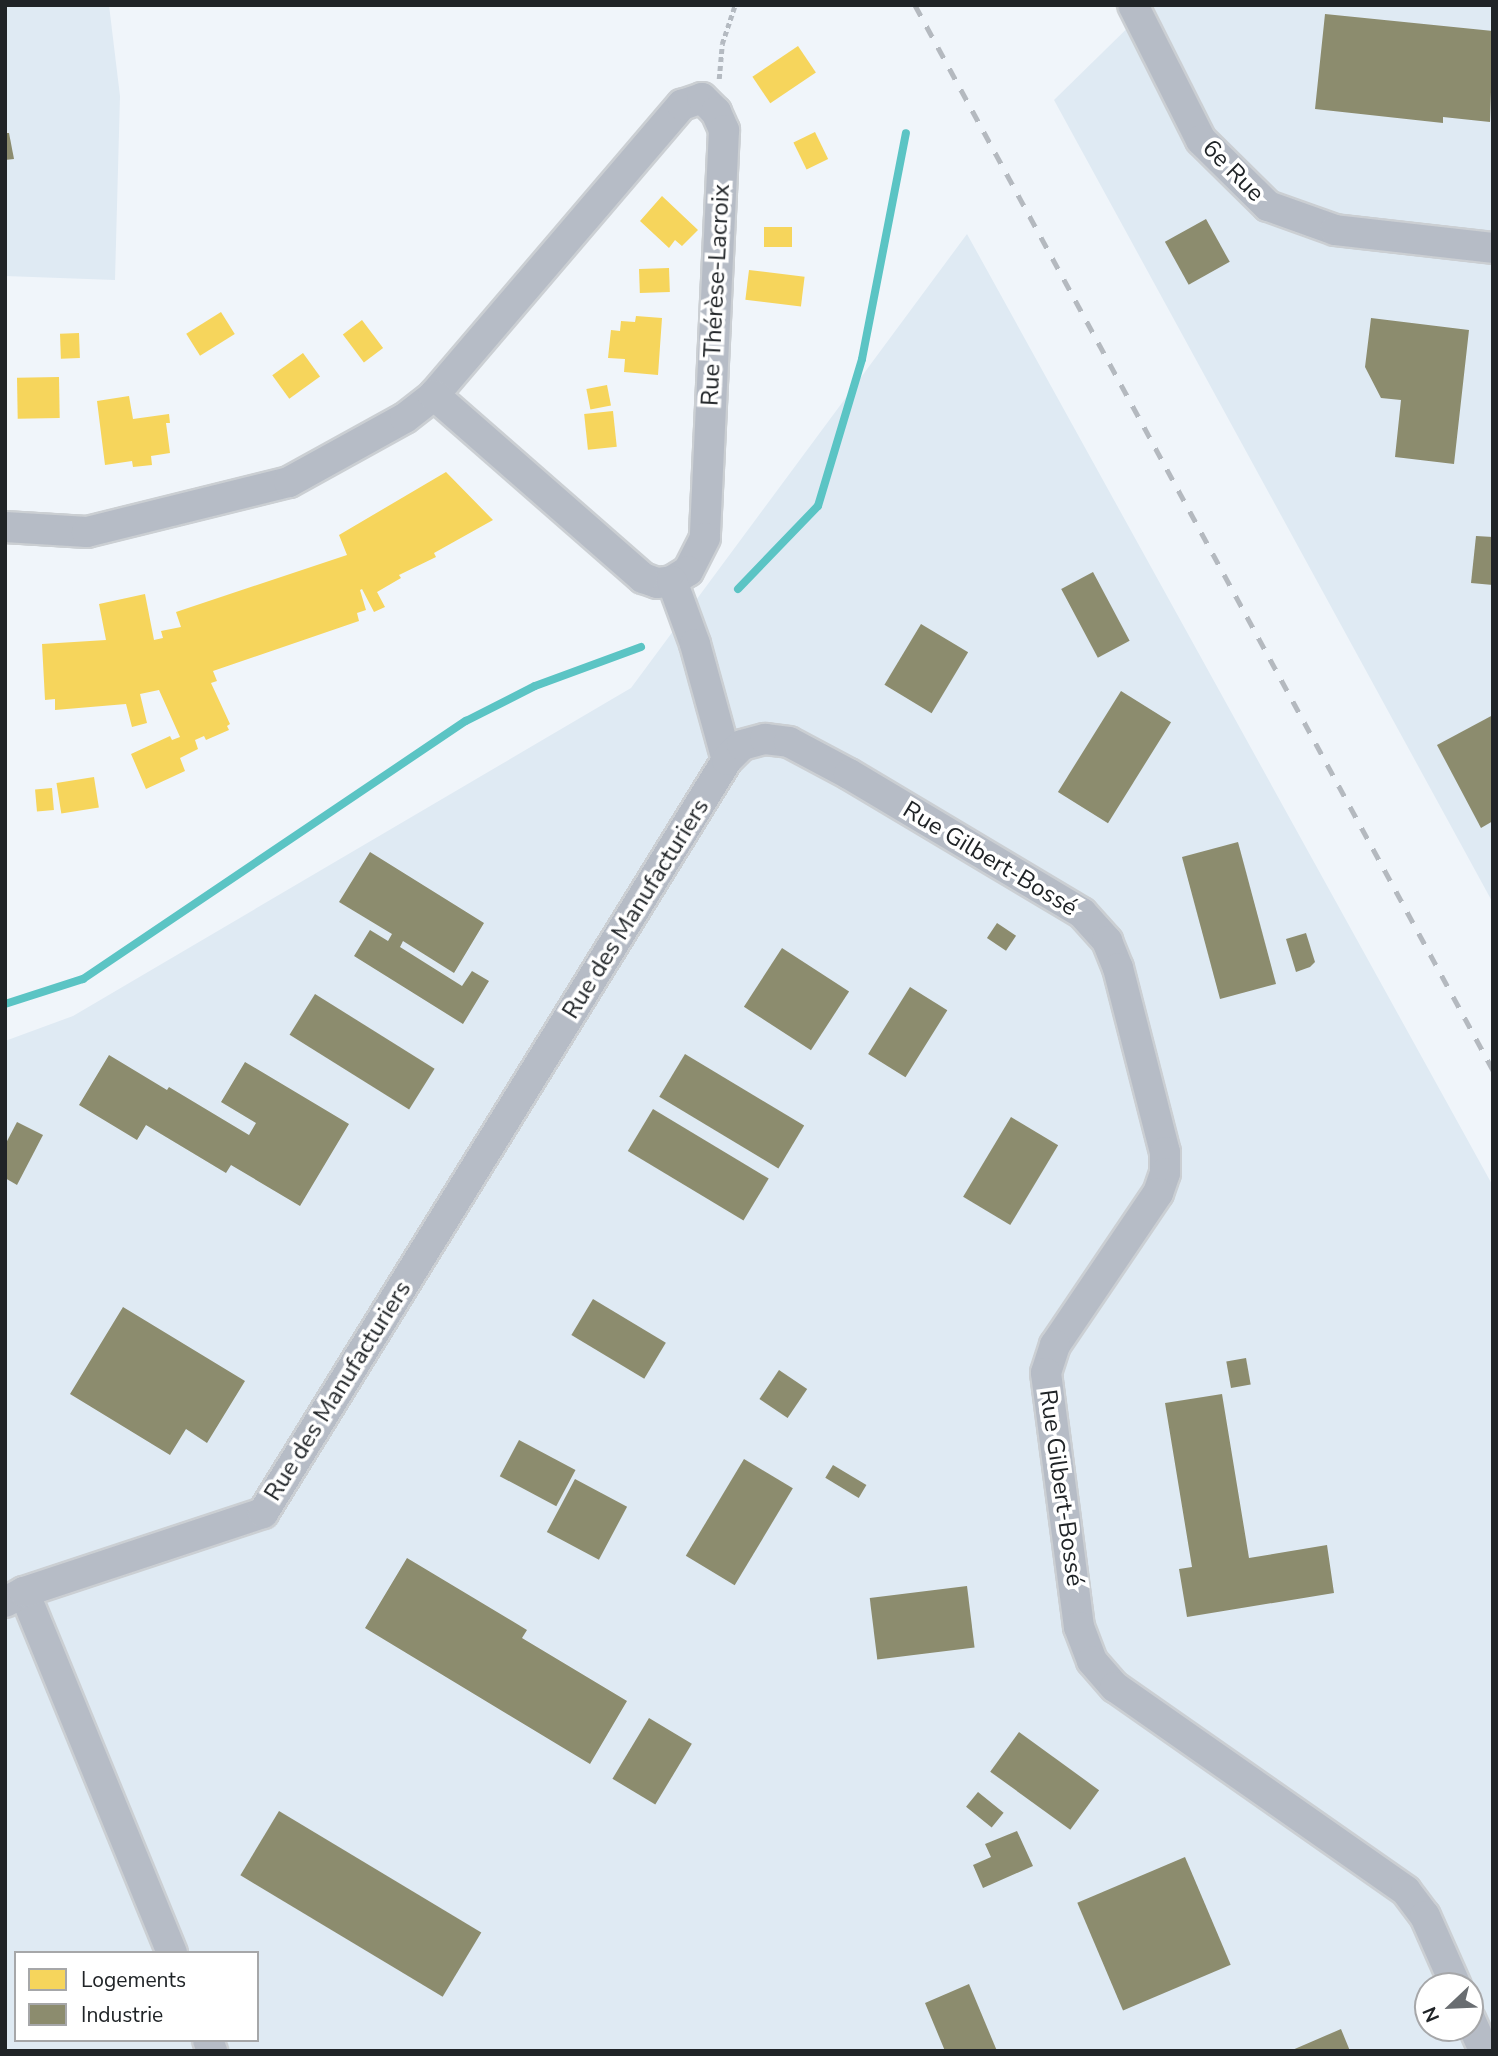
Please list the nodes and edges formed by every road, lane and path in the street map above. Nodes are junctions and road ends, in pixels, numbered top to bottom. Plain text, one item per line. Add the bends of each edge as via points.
1 (735, 5) edge
2 (1133, 5) edge
3 (716, 112) junction
4 (1493, 248) edge
5 (434, 395) junction
6 (5, 527) edge
7 (672, 581) junction
8 (789, 742) joint
9 (727, 760) junction
10 (15, 1597) edge
11 (171, 1951) edge
12 (1449, 1972) edge

1 - 3 path via 722,44
2 - 4 street, 6e Rue via 1201,141 1268,206 1335,230
3 - 5 street via 702,98 682,105
3 - 7 street, Rue Thérèse-Lacroix via 724,130 705,538 688,571
5 - 6 street via 405,418 289,481 87,532
5 - 7 street via 643,578 657,583
7 - 9 street
8 - 9 street, Rue des Manufacturiers via 765,739 742,746
8 - 12 street, Rue Gilbert-Bossé via 1082,913 1107,941 1165,1152 1165,1173 1158,1194 1055,1345 1045,1373 1079,1627 1092,1661 1115,1687 1406,1891 1425,1916
9 - 10 street, Rue des Manufacturiers via 263,1513
10 - 11 street, Rue des Manufacturiers

